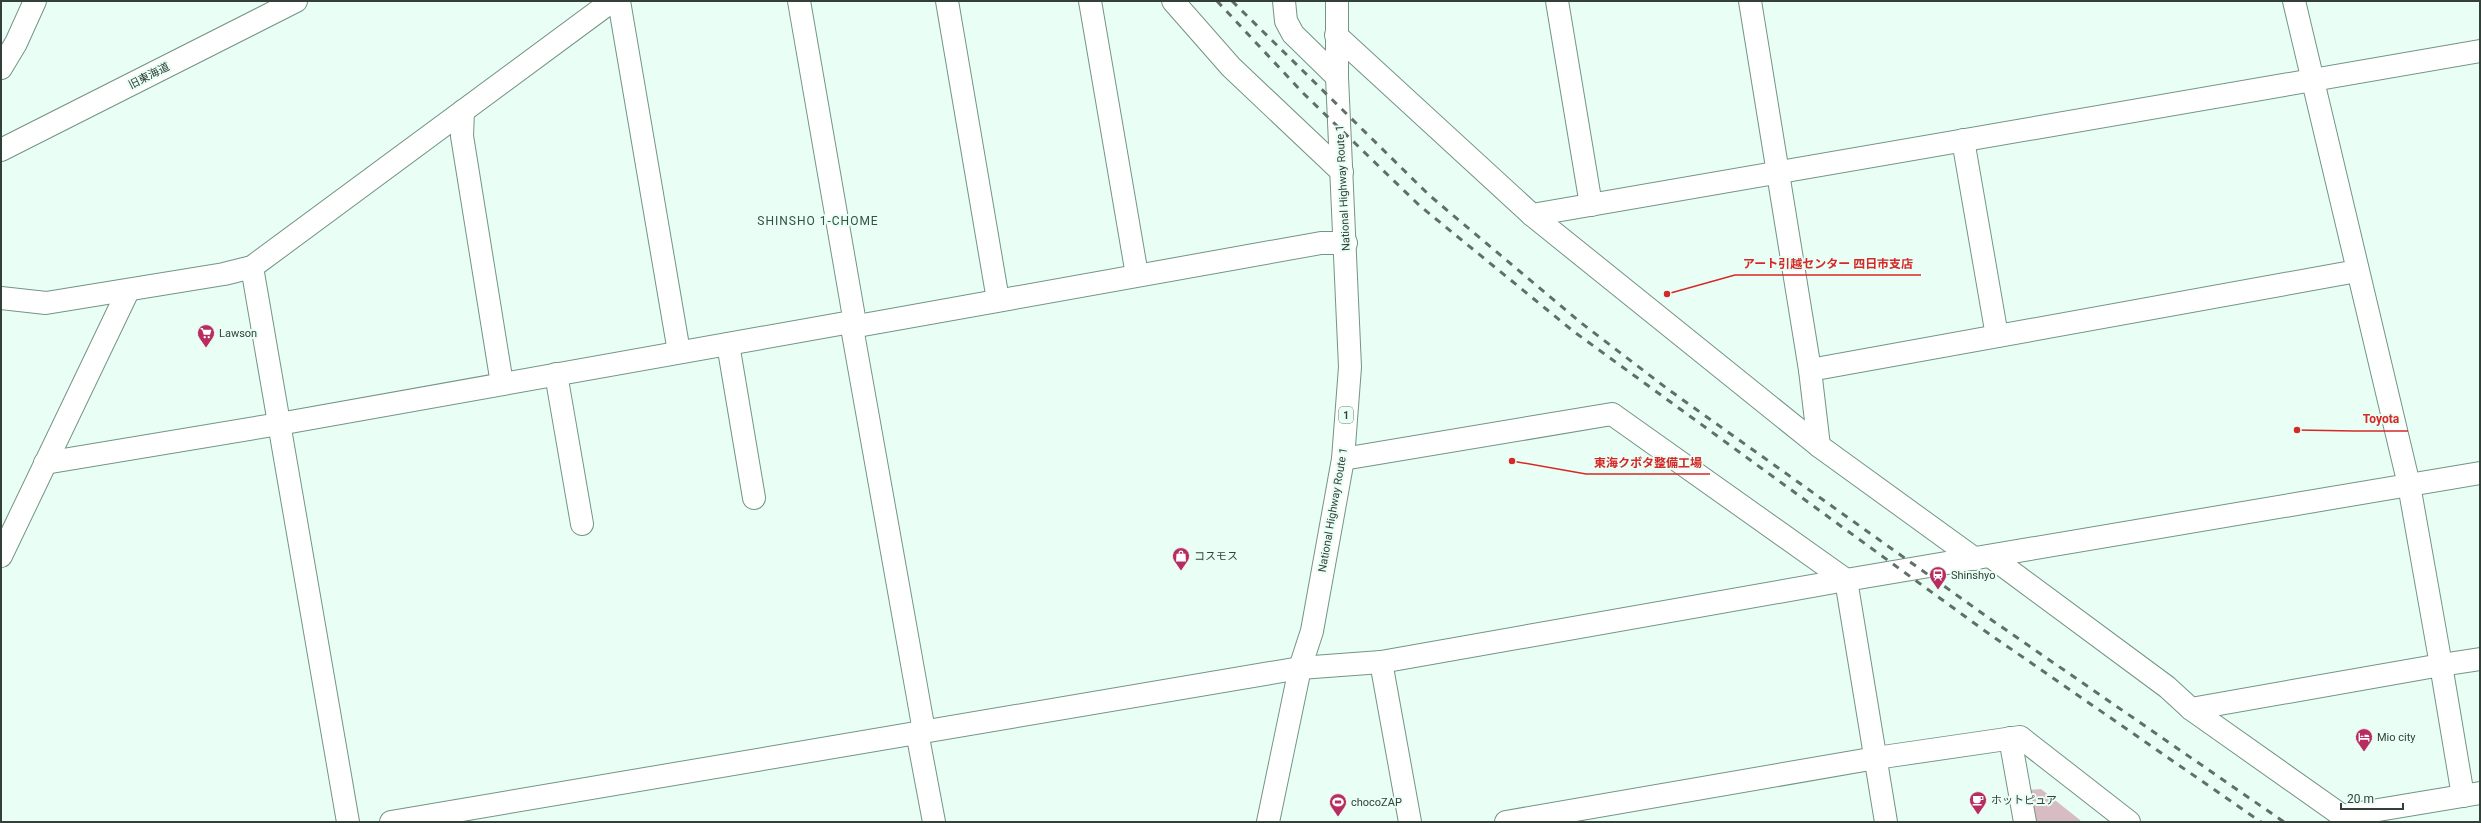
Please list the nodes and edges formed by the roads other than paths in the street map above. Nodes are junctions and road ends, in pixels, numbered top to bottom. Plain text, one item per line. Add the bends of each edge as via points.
1 (35, 1) edge
2 (296, 1) edge
3 (612, 1) edge
4 (620, 1) edge
5 (799, 1) edge
6 (947, 1) edge
7 (1090, 1) edge
8 (1173, 1) edge
9 (1284, 1) edge
10 (1337, 1) edge
11 (1557, 1) edge
12 (1750, 1) edge
13 (2294, 1) edge
14 (1336, 35) junction
15 (2480, 51) edge
16 (1, 68) edge
17 (1337, 77) junction
18 (2314, 80) junction
19 (463, 111) junction
20 (1963, 140) junction
21 (1, 150) edge
22 (1342, 172) junction
23 (1777, 172) junction
24 (1591, 205) junction
25 (1532, 216) junction
26 (1346, 243) junction
27 (252, 267) junction
28 (2357, 271) junction
29 (1137, 275) junction
30 (128, 291) junction
31 (1, 298) edge
32 (998, 300) junction
33 (853, 322) junction
34 (1997, 336) junction
35 (728, 344) junction
36 (679, 352) junction
37 (1810, 370) junction
38 (556, 374) junction
39 (502, 384) junction
40 (279, 424) junction
41 (1819, 446) junction
42 (1343, 459) junction
43 (46, 463) junction
44 (2480, 472) edge
45 (2409, 485) junction
46 (754, 498) dead end
47 (582, 524) dead end
48 (1, 556) edge
49 (1982, 557) junction
50 (1846, 580) junction
51 (2480, 659) edge
52 (1381, 662) junction
53 (2441, 666) junction
54 (1300, 668) junction
55 (2190, 709) junction
56 (921, 732) junction
57 (2010, 738) junction
58 (1876, 758) junction
59 (2471, 795) edge
60 (2346, 819) edge
61 (348, 822) edge
62 (391, 822) edge
63 (934, 822) edge
64 (1268, 822) edge
65 (1410, 822) edge
66 (1506, 822) edge
67 (1886, 822) edge
68 (2025, 822) edge
69 (2129, 822) edge

1 - 16 main road via 16,43
2 - 21 main road, 旧東海道
3 - 19 main road
4 - 36 main road
5 - 33 main road
6 - 32 main road
7 - 29 main road
8 - 22 main road via 1231,67
9 - 17 main road via 1286,20 1293,34
10 - 14 main road, National Highway Route 1 / 1
11 - 24 main road
12 - 23 main road
13 - 18 main road
14 - 17 main road, National Highway Route 1 / 1
14 - 25 main road
15 - 18 main road
17 - 22 main road, National Highway Route 1 / 1
18 - 20 main road
18 - 28 main road
19 - 27 main road
19 - 39 main road via 462,136
20 - 23 main road
20 - 34 main road
22 - 26 main road, National Highway Route 1 / 1
23 - 24 main road
23 - 37 main road
24 - 25 main road
25 - 41 main road
26 - 29 main road via 1321,243
26 - 42 main road, National Highway Route 1 / 1 via 1350,367
27 - 30 main road
27 - 40 main road
28 - 34 main road
28 - 45 main road
29 - 32 main road
30 - 31 main road via 46,303
30 - 43 main road
32 - 33 main road via 864,325
33 - 35 main road
33 - 56 main road
34 - 37 main road
35 - 36 main road
35 - 46 main road
36 - 38 main road
37 - 41 main road
38 - 39 main road
38 - 47 main road
39 - 40 main road
40 - 43 main road
40 - 61 main road
41 - 49 main road
42 - 50 main road via 1612,414
42 - 54 main road, National Highway Route 1 / 1 via 1312,631
43 - 48 main road
44 - 45 main road
45 - 49 main road
45 - 53 main road
49 - 50 main road
49 - 55 main road via 2167,686
50 - 52 main road
50 - 58 main road
51 - 53 main road
52 - 54 main road
52 - 65 main road
53 - 55 main road
53 - 59 main road
54 - 56 main road
54 - 64 main road, National Highway Route 1 / 1
55 - 60 main road
56 - 62 main road
56 - 63 main road
57 - 58 main road
57 - 68 main road
57 - 69 main road via 2020,736
58 - 66 main road
58 - 67 main road
59 - 60 main road

